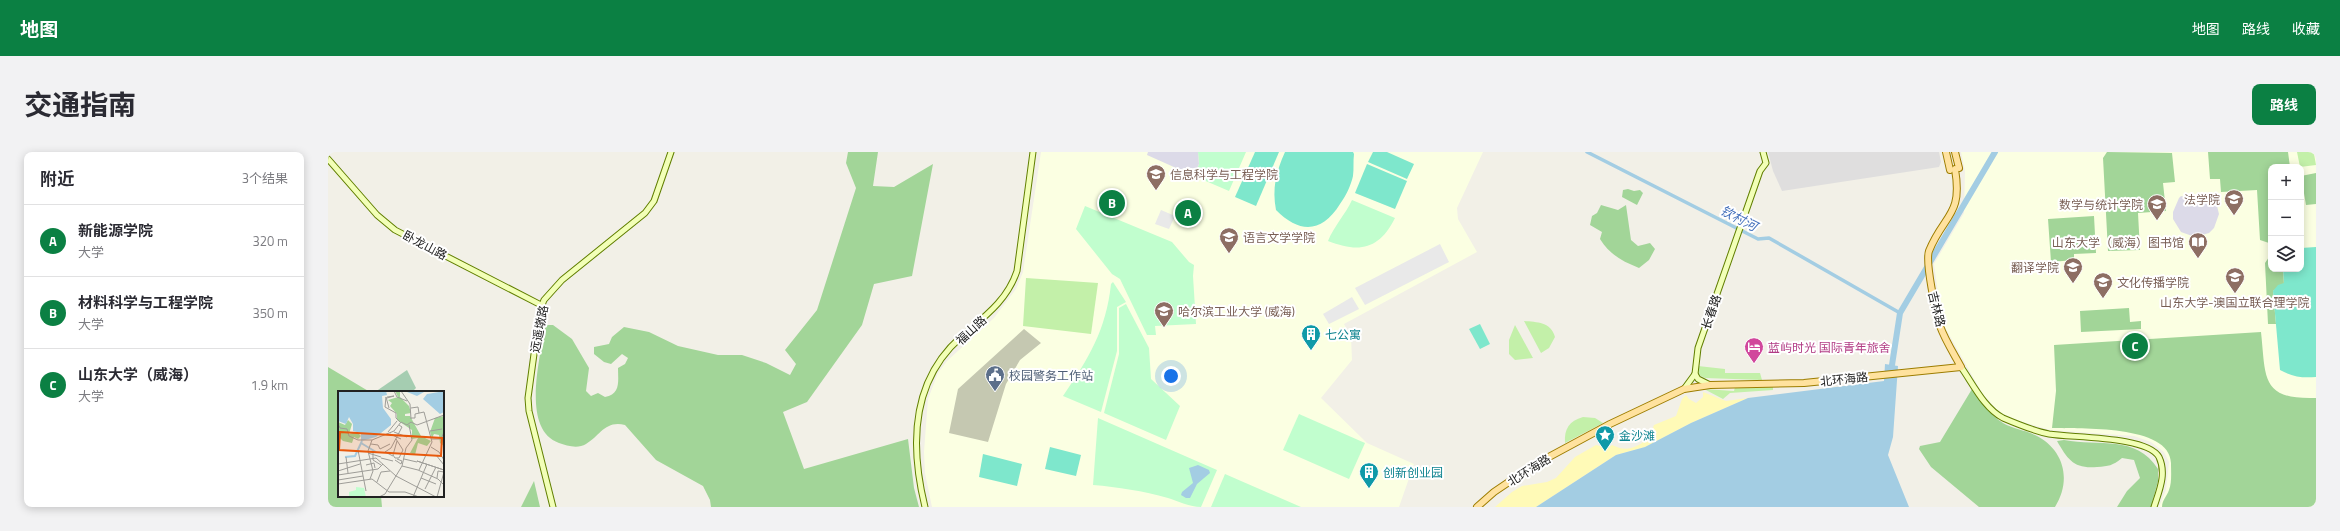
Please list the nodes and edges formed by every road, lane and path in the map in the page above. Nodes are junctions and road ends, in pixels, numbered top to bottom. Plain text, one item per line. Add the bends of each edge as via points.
1 (671, 152) edge
2 (1033, 152) edge
3 (1763, 152) edge
4 (1946, 152) edge
5 (1955, 152) edge
6 (328, 159) edge
7 (1955, 169) junction
8 (542, 305) junction
9 (1957, 358) junction
10 (1961, 366) junction
11 (1951, 367) junction
12 (1695, 374) junction
13 (1710, 385) junction
14 (1684, 388) junction
15 (553, 507) edge
16 (925, 507) edge
17 (1477, 507) edge
18 (2154, 507) edge

1 - 8 street, 远遥墩路 via 654,201 645,213 562,280
2 - 16 street, 福山路 via 1013,284 995,309 960,339 934,367 920,403 917,451
3 - 12 street, 长春路 via 1766,163 1760,171 1698,348
4 - 7 main road
5 - 7 main road
6 - 8 street, 卧龙山路 via 377,215 395,230
7 - 9 main road, 吉林路 via 1958,190 1956,201 1932,244 1928,258 1940,327
8 - 15 street, 远遥墩路 via 528,398 530,418
9 - 10 main road, 吉林路
9 - 11 main road
10 - 11 main road, 北环海路
10 - 18 street via 1994,412 2003,417 2047,434 2129,441 2152,450 2158,456 2163,476
11 - 13 main road, 北环海路 via 1804,384
12 - 13 street
12 - 14 street
13 - 14 main road, 北环海路
14 - 17 main road, 北环海路 via 1534,465

